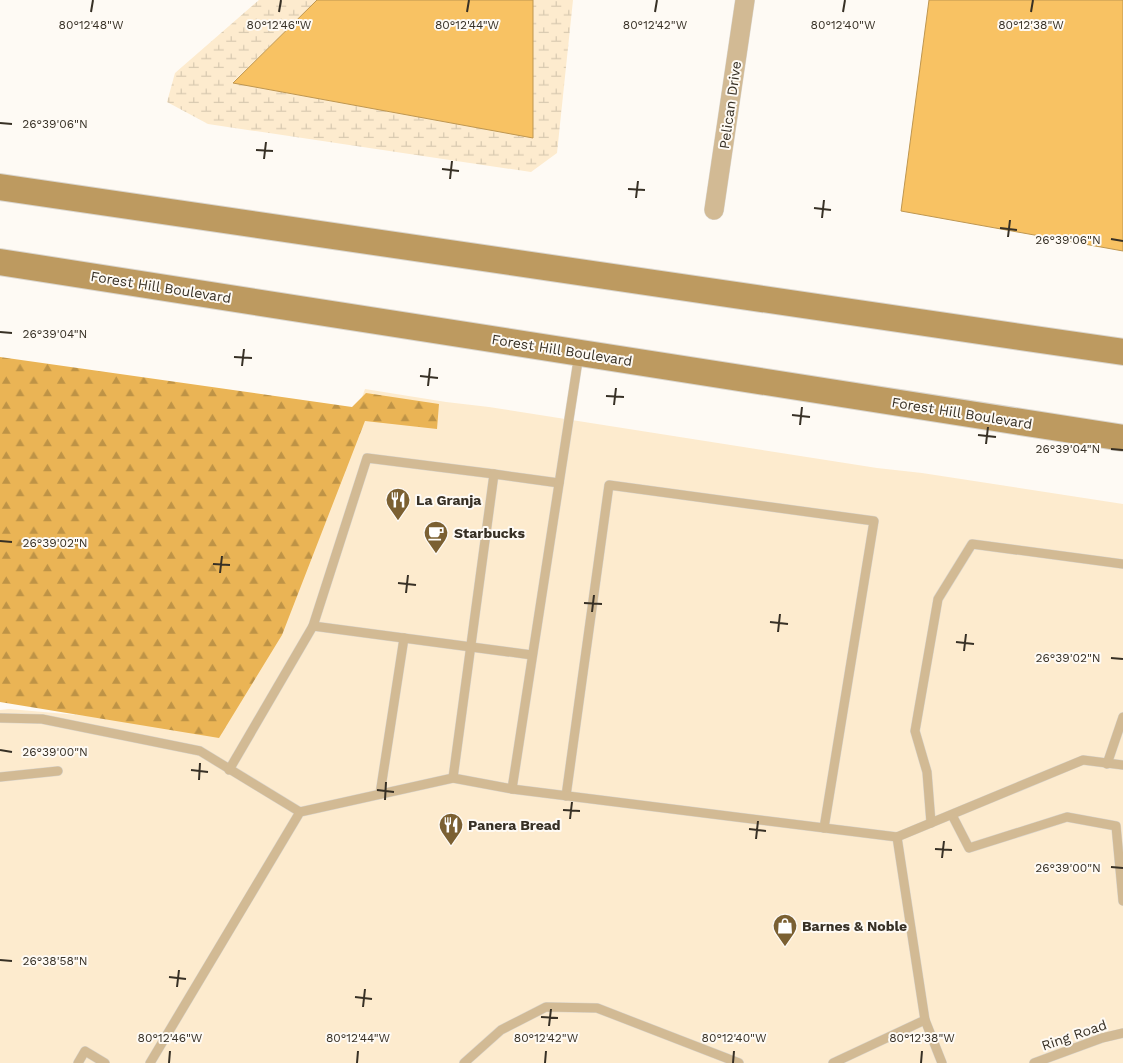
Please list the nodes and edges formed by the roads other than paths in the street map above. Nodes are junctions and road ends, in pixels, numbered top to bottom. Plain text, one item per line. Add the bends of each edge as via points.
1 (745, 0) edge
2 (0, 186) edge
3 (714, 210) dead end
4 (0, 262) edge
5 (1123, 352) edge
6 (579, 353) junction
7 (1123, 438) edge
8 (494, 474) junction
9 (559, 483) junction
10 (1123, 564) edge
11 (313, 626) junction
12 (404, 638) junction
13 (471, 647) junction
14 (532, 655) junction
15 (1123, 717) edge
16 (0, 718) edge
17 (1107, 764) junction
18 (1123, 766) edge
19 (229, 770) junction
20 (58, 771) dead end
21 (0, 777) edge
22 (453, 778) junction
23 (512, 789) junction
24 (380, 794) junction
25 (566, 796) junction
26 (300, 812) junction
27 (952, 815) junction
28 (931, 823) junction
29 (824, 828) junction
30 (898, 837) junction
31 (1123, 901) edge
32 (925, 1020) junction
33 (1123, 1033) edge
34 (78, 1063) edge
35 (105, 1063) edge
36 (150, 1063) edge
37 (464, 1063) edge
38 (739, 1063) edge
39 (833, 1063) edge
40 (942, 1063) edge
41 (1035, 1063) edge

1 - 3 street, Pelican Drive
2 - 5 main road
4 - 6 main road, Forest Hill Boulevard
6 - 7 main road, Forest Hill Boulevard
6 - 9 lane
8 - 9 lane
8 - 11 lane via 367,458
8 - 13 lane
9 - 14 lane
10 - 28 lane via 972,544 938,599 915,731 927,772
11 - 12 lane
11 - 19 lane
12 - 13 lane
12 - 24 lane
13 - 14 lane
13 - 22 lane
14 - 23 lane
15 - 17 lane
16 - 19 lane via 42,719 200,752
17 - 18 lane
17 - 27 lane via 1083,760
19 - 26 lane
20 - 21 lane
22 - 23 lane
22 - 24 lane
23 - 25 lane
24 - 26 lane
25 - 29 lane
25 - 29 lane via 609,485 874,521
26 - 36 lane
27 - 28 lane
27 - 31 lane via 969,848 1067,817 1116,826
28 - 30 lane
29 - 30 lane
30 - 32 lane
32 - 39 lane
32 - 40 lane
33 - 41 lane, Ring Road
34 - 35 lane via 85,1051
37 - 38 lane via 501,1030 546,1007 597,1008

